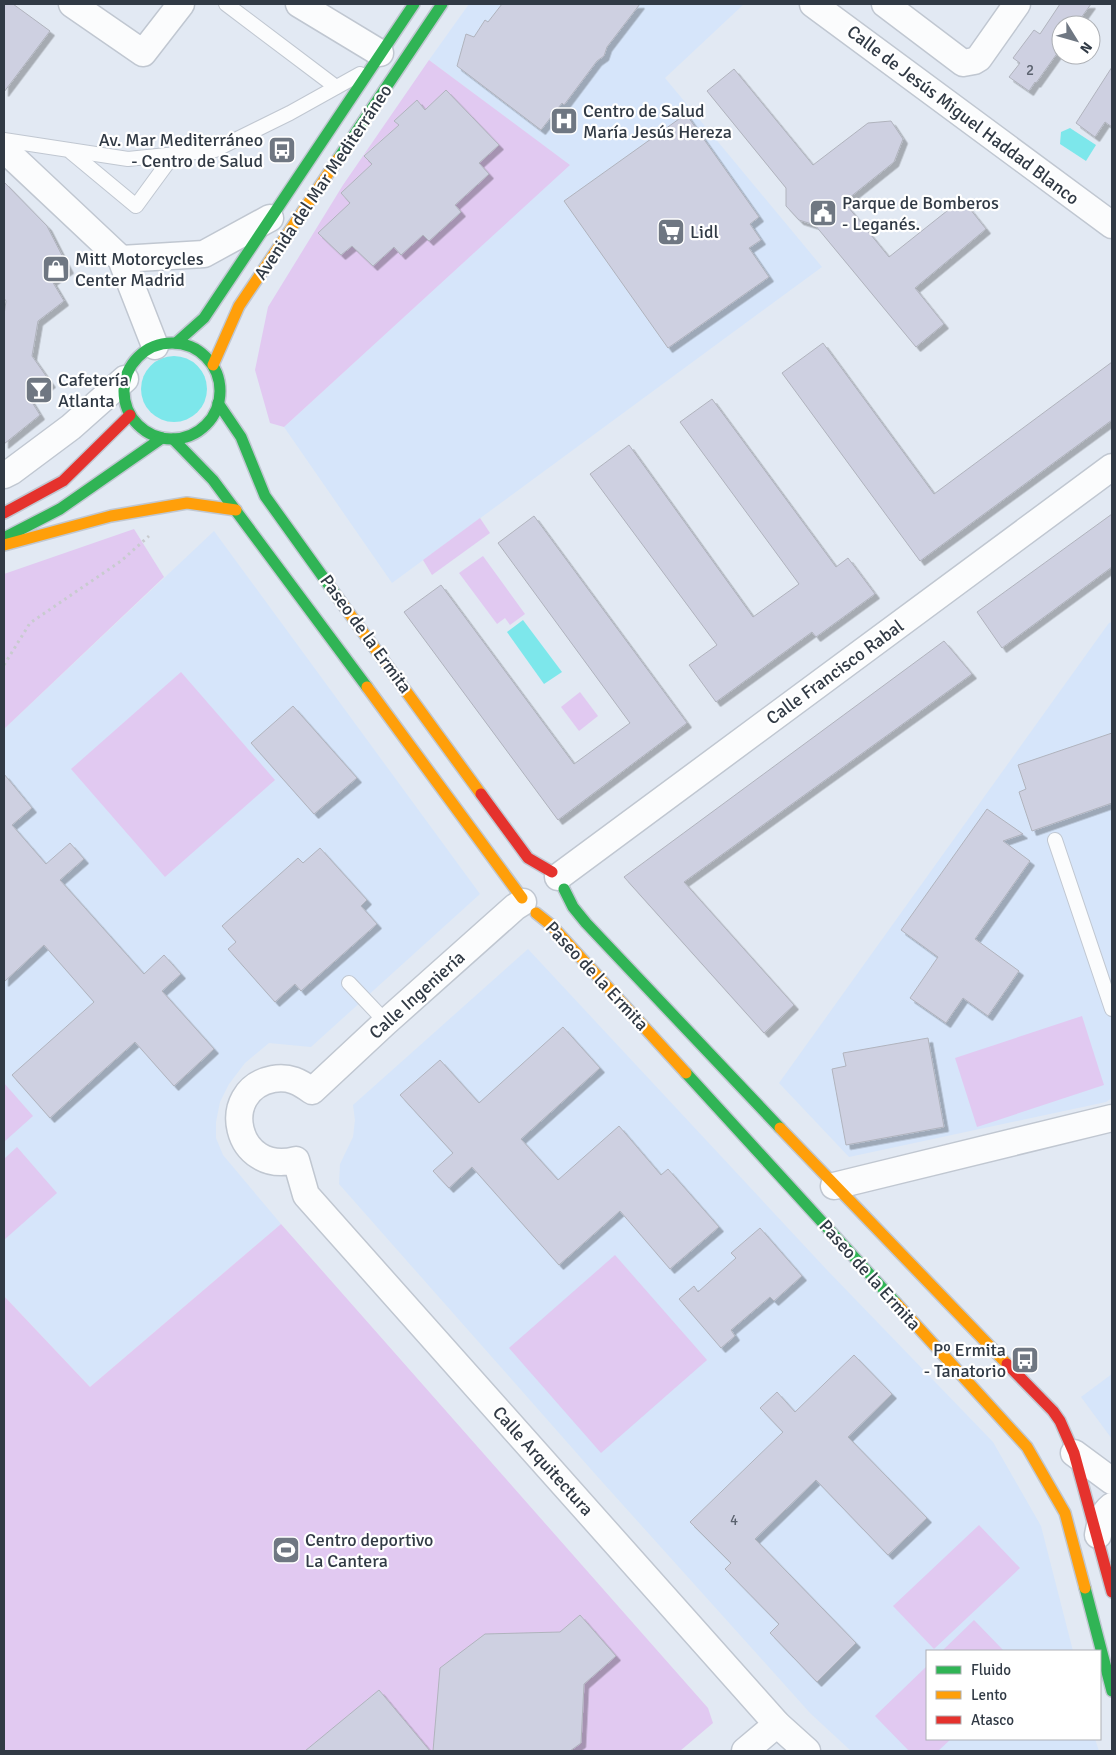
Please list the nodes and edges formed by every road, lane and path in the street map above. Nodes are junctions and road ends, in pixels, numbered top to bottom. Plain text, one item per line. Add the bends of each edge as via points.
1 (72, 4) edge
2 (180, 4) edge
3 (226, 4) edge
4 (300, 4) edge
5 (414, 4) edge
6 (442, 4) edge
7 (813, 4) edge
8 (885, 4) edge
9 (1017, 4) edge
10 (374, 61) junction
11 (336, 87) junction
12 (4, 140) edge
13 (4, 149) edge
14 (70, 151) junction
15 (174, 154) junction
16 (270, 218) junction
17 (1112, 225) edge
18 (121, 259) junction
19 (165, 344) junction
20 (213, 365) junction
21 (125, 380) junction
22 (218, 403) junction
23 (130, 415) junction
24 (168, 439) junction
25 (1112, 467) edge
26 (4, 475) edge
27 (236, 510) junction
28 (4, 513) edge
29 (150, 535) dead end
30 (4, 538) edge
31 (4, 545) edge
32 (4, 666) edge
33 (1055, 840) dead end
34 (532, 873) dead end
35 (558, 879) junction
36 (526, 899) junction
37 (561, 903) dead end
38 (550, 912) dead end
39 (349, 983) dead end
40 (1112, 1009) edge
41 (386, 1022) junction
42 (1112, 1118) edge
43 (296, 1160) joint
44 (834, 1186) junction
45 (1074, 1453) junction
46 (1112, 1480) edge
47 (1112, 1506) edge
48 (1098, 1535) junction
49 (1112, 1592) edge
50 (1112, 1691) edge
51 (777, 1724) junction
52 (745, 1751) edge
53 (807, 1751) edge

1 - 2 street via 142,53
3 - 11 lane
4 - 10 street
5 - 10 main road, Avenida del Mar Mediterráneo
6 - 20 main road, Avenida del Mar Mediterráneo via 239,306
7 - 17 street, Calle de Jesús Miguel Haddad Blanco
8 - 9 street via 963,63 979,58
10 - 11 lane
10 - 16 main road, Avenida del Mar Mediterráneo
11 - 15 lane via 215,150
12 - 14 lane
13 - 18 street
14 - 15 lane via 128,159
14 - 15 lane via 136,206
16 - 18 street, Avenida del Mar Mediterráneo via 204,254
16 - 19 main road, Avenida del Mar Mediterráneo via 204,318
18 - 19 street
19 - 20 main road via 190,347
19 - 21 main road via 142,354 131,365
20 - 22 main road via 219,384
21 - 23 main road via 124,392
21 - 26 street via 71,427
22 - 24 main road via 202,428 189,436
22 - 35 main road, Paseo de la Ermita via 241,437 270,503 528,858
23 - 24 main road via 149,434
23 - 28 main road via 63,481
24 - 27 main road, Paseo de la Ermita via 213,480
24 - 30 main road via 60,509
25 - 35 street, Calle Francisco Rabal
27 - 31 main road via 188,502 111,516
27 - 36 main road, Paseo de la Ermita via 469,829
29 - 32 path via 121,561 30,623
33 - 40 lane
34 - 35 main road via 546,870
35 - 37 main road
35 - 44 main road, Paseo de la Ermita via 572,907 586,923
36 - 38 main road via 543,914
36 - 41 street, Calle Ingeniería
36 - 50 main road, Paseo de la Ermita via 1027,1447 1065,1513
39 - 41 lane
41 - 43 street, Calle Ingeniería via 312,1091 292,1079 280,1078 257,1085 249,1093 239,1115 243,1138 261,1158 274,1162
42 - 44 street
43 - 51 street, Calle Arquitectura via 306,1195
44 - 45 main road, Paseo de la Ermita via 1053,1411
45 - 46 street
45 - 48 main road, Paseo de la Ermita
47 - 48 street via 1100,1522
48 - 49 main road, Paseo de la Ermita
51 - 52 street
51 - 53 street, Calle Arquitectura

